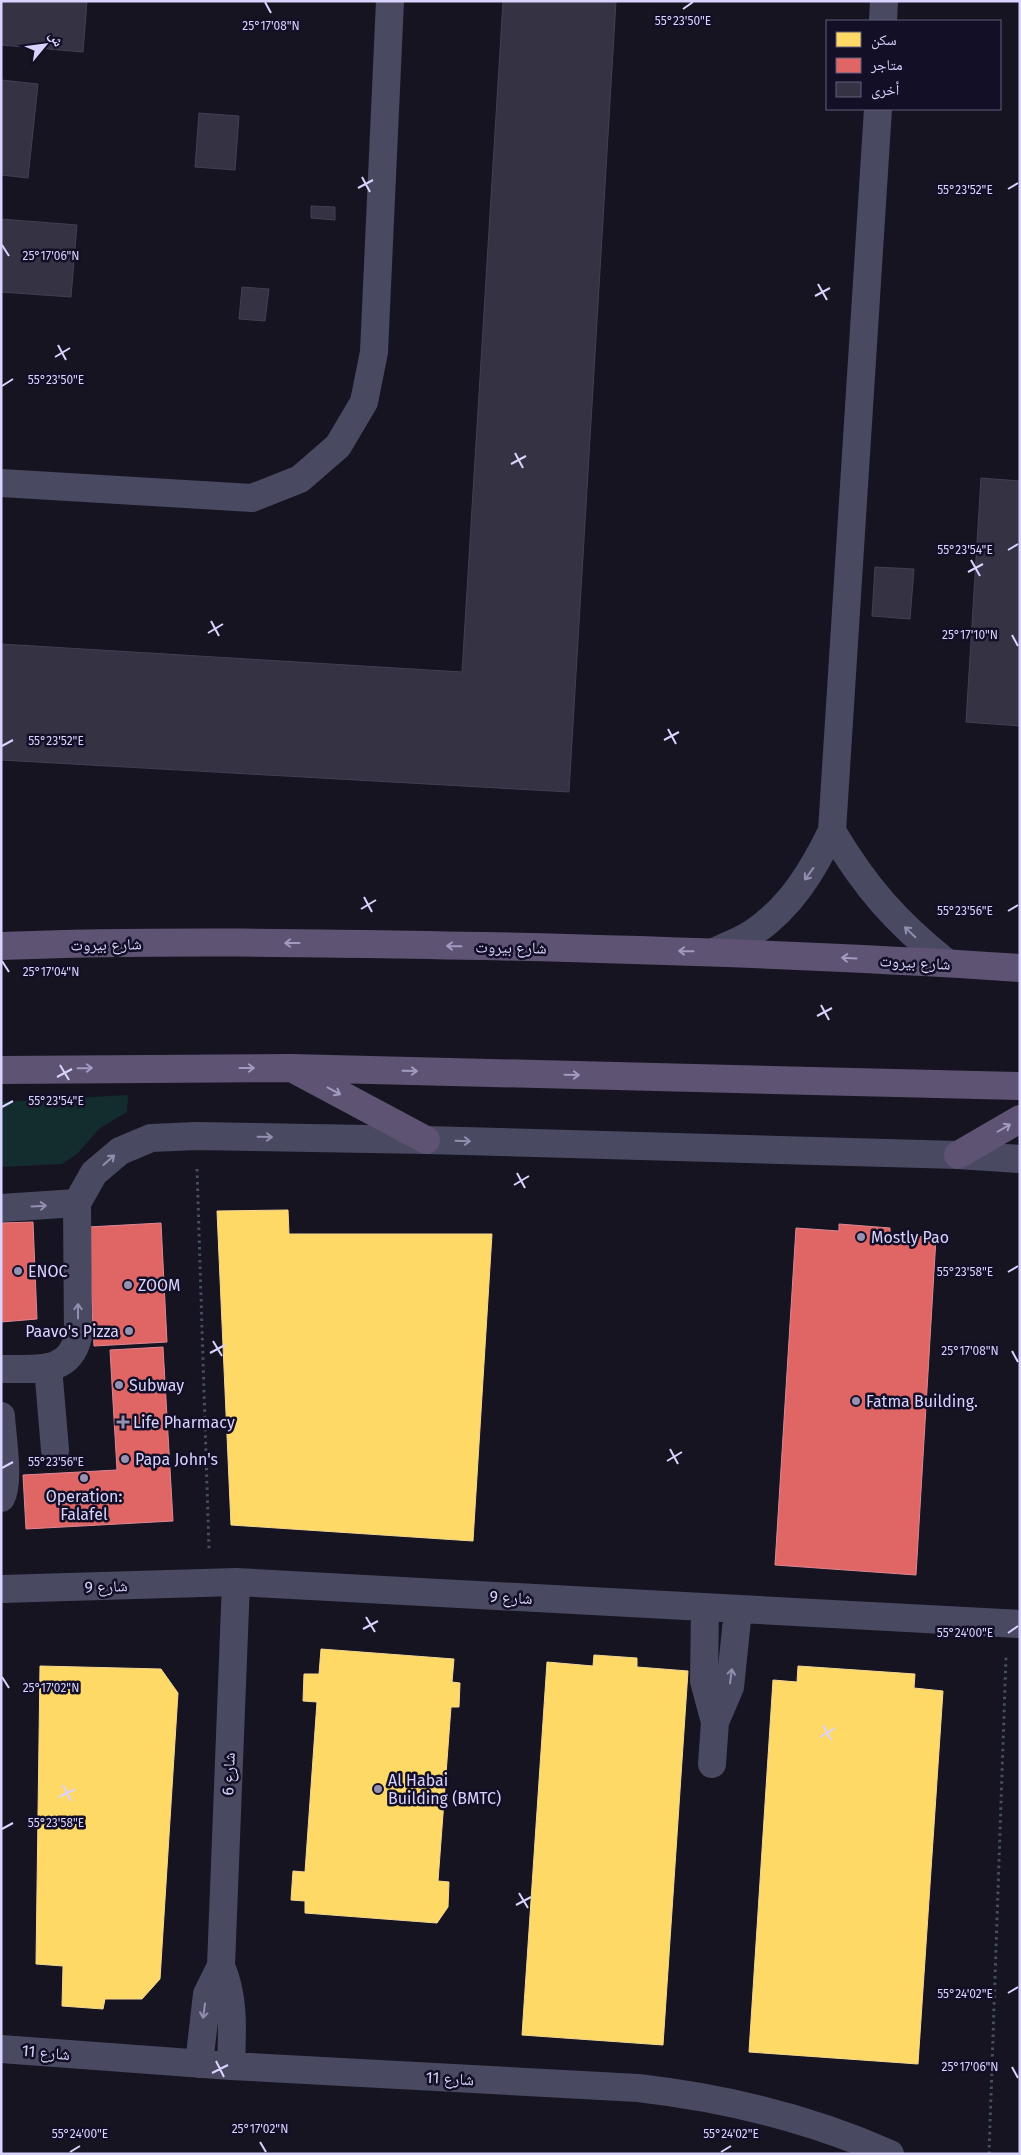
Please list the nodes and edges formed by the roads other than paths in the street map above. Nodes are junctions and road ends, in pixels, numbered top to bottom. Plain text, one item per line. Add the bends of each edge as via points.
1 (390, 1) edge
2 (884, 1) edge
3 (883, 20) edge
4 (878, 110) edge
5 (1, 483) edge
6 (832, 831) junction
7 (1, 946) edge
8 (716, 951) junction
9 (947, 963) junction
10 (1020, 968) edge
11 (291, 1068) junction
12 (1, 1070) edge
13 (1020, 1086) edge
14 (1020, 1119) edge
15 (426, 1140) junction
16 (958, 1155) junction
17 (1020, 1159) edge
18 (77, 1203) junction
19 (1, 1208) edge
20 (48, 1367) junction
21 (1, 1369) edge
22 (1, 1416) edge
23 (54, 1450) dead end
24 (1, 1498) edge
25 (223, 1582) junction
26 (1, 1588) edge
27 (705, 1608) junction
28 (738, 1610) junction
29 (1013, 1624) edge
30 (715, 1722) junction
31 (712, 1764) dead end
32 (221, 1966) junction
33 (1, 2048) edge
34 (199, 2064) junction
35 (231, 2066) junction
36 (890, 2154) edge

1 - 5 street via 374,352 364,402 338,446 300,479 252,498
2 - 3 street
4 - 6 street
6 -> 8 street via 813,869 786,904 754,932
9 -> 6 street via 913,936 882,904 854,869
8 -> 7 main road, شارع بيروت via 362,944
9 -> 8 main road, شارع بيروت
9 - 10 main road, شارع بيروت
12 -> 11 main road
11 -> 13 main road
11 -> 15 main road
16 -> 14 main road
15 -> 16 street
18 -> 15 street via 94,1173 120,1151 151,1138
16 - 17 street
19 -> 18 street
20 -> 18 street via 69,1358 78,1337
20 - 21 street
20 - 23 street
22 - 24 street via 5,1480
25 - 26 street, شارع 9
25 - 27 street, شارع 9
25 - 32 street, شارع 6
27 - 28 street, شارع 9
27 - 30 street via 704,1681
28 - 29 street, شارع 9
30 -> 28 street via 730,1687
30 - 31 street
32 -> 34 street, شارع 6 via 207,1994
32 - 35 street, شارع 6 via 233,2012
33 - 34 street, شارع 11
34 - 35 street, شارع 11
35 - 36 street, شارع 11 via 628,2088 695,2095 806,2121

